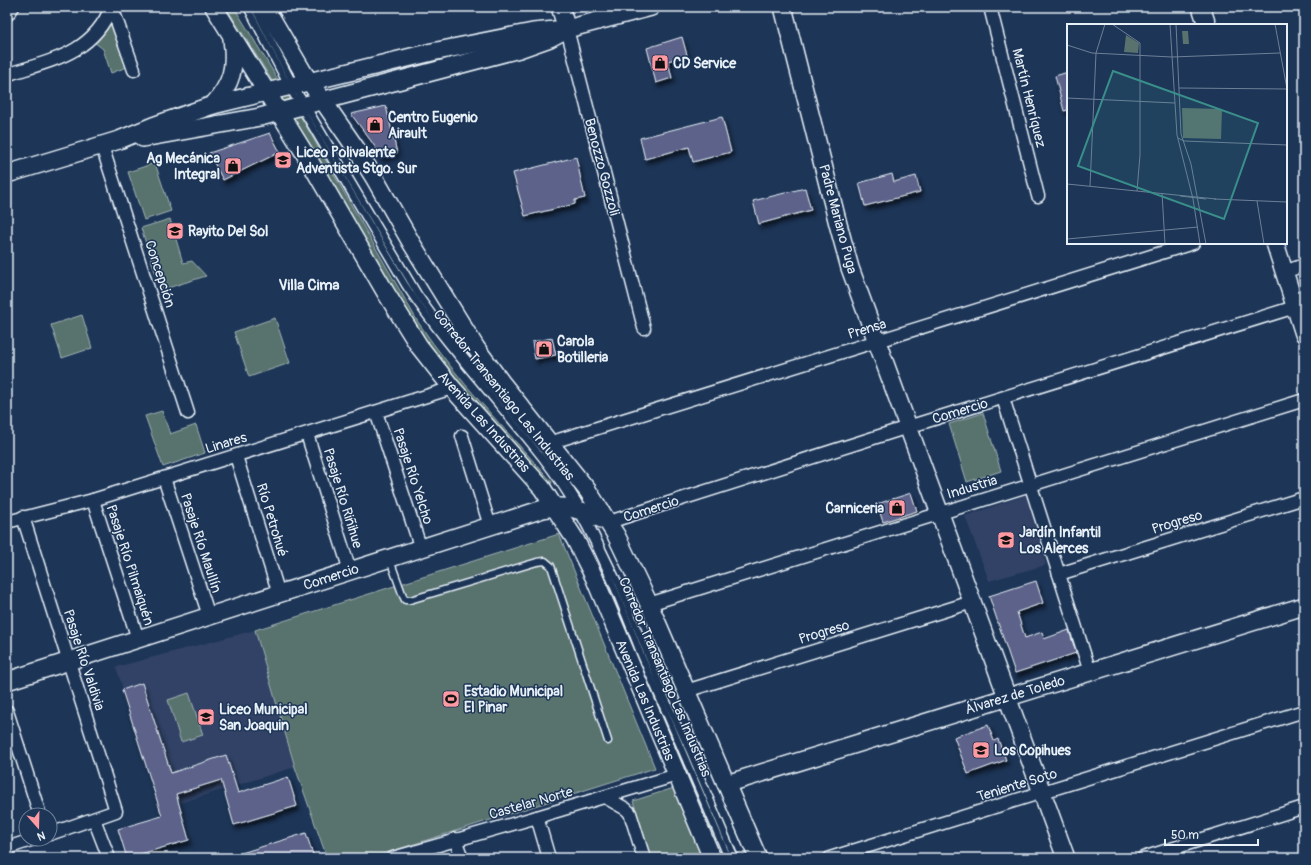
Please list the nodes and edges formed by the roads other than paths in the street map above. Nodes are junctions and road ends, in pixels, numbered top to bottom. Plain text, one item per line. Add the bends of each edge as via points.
1 (13, 7) edge
2 (111, 7) edge
3 (214, 7) edge
4 (247, 7) edge
5 (254, 7) edge
6 (265, 7) edge
7 (560, 7) edge
8 (651, 7) edge
9 (783, 7) edge
10 (990, 7) edge
11 (1201, 7) edge
12 (7, 15) edge
13 (1207, 24) edge
14 (567, 29) junction
15 (231, 35) junction
16 (134, 70) dead end
17 (7, 73) edge
18 (297, 84) junction
19 (267, 91) junction
20 (323, 100) junction
21 (213, 105) junction
22 (303, 106) junction
23 (280, 112) junction
24 (119, 140) junction
25 (102, 146) junction
26 (7, 174) edge
27 (1038, 196) dead end
28 (1190, 244) edge
29 (1275, 244) edge
30 (1304, 265) edge
31 (1284, 272) junction
32 (1295, 306) junction
33 (644, 328) dead end
34 (1304, 334) edge
35 (877, 341) junction
36 (452, 388) junction
37 (1003, 398) junction
38 (1304, 400) edge
39 (188, 412) dead end
40 (376, 412) junction
41 (908, 427) junction
42 (307, 434) junction
43 (462, 436) dead end
44 (549, 443) junction
45 (236, 456) junction
46 (164, 478) junction
47 (1031, 485) junction
48 (1304, 498) edge
49 (94, 500) junction
50 (554, 506) junction
51 (580, 510) junction
52 (939, 513) junction
53 (23, 517) junction
54 (7, 522) edge
55 (608, 522) junction
56 (490, 526) junction
57 (421, 549) junction
58 (389, 558) junction
59 (350, 571) junction
60 (1059, 574) junction
61 (279, 594) junction
62 (972, 602) junction
63 (649, 604) junction
64 (1304, 606) edge
65 (209, 616) junction
66 (138, 639) junction
67 (68, 661) junction
68 (1090, 672) junction
69 (7, 681) edge
70 (686, 691) junction
71 (1007, 698) junction
72 (7, 711) edge
73 (1304, 711) edge
74 (608, 741) dead end
75 (677, 776) junction
76 (726, 784) junction
77 (1042, 792) junction
78 (605, 797) junction
79 (37, 807) edge
80 (1304, 807) edge
81 (537, 817) junction
82 (94, 819) junction
83 (58, 831) edge
84 (455, 840) junction
85 (18, 844) edge
86 (7, 848) edge
87 (109, 858) edge
88 (393, 858) edge
89 (462, 858) edge
90 (549, 858) edge
91 (644, 858) edge
92 (712, 858) edge
93 (728, 858) edge
94 (735, 858) edge
95 (758, 858) edge
96 (830, 858) edge
97 (1066, 858) edge
98 (1143, 858) edge

1 - 12 street
2 - 16 street
2 - 17 street via 97,30 76,50
3 - 15 main road, Avenida Las Industrias
4 - 18 lane, Corredor Transantiago Las Industrias
5 - 18 lane, Corredor Transantiago Las Industrias
6 - 18 main road
7 - 14 main road, Benozzo Gozzoli
8 - 14 main road
9 - 35 main road, Padre Mariano Puga via 844,248
10 - 27 street, Martín Henríquez
11 - 13 main road
14 - 18 main road via 502,37
14 - 20 main road via 519,49
14 - 33 street, Benozzo Gozzoli
15 - 19 main road, Avenida Las Industrias
15 - 21 main road via 234,56 232,75
18 - 19 main road
18 - 20 main road
18 - 22 lane, Corredor Transantiago Las Industrias
19 - 21 main road
19 - 23 main road, Avenida Las Industrias
20 - 22 main road
20 - 44 main road via 375,179 476,348
21 - 24 main road
22 - 23 main road
22 - 51 lane, Corredor Transantiago Las Industrias via 432,315 542,448 567,484
23 - 24 main road
23 - 36 main road, Avenida Las Industrias via 407,327
24 - 25 main road
25 - 26 main road
25 - 39 street, Concepción
28 - 35 street, Prensa
29 - 31 main road
30 - 31 street
31 - 32 main road
32 - 34 main road
32 - 37 street, Comercio
35 - 41 main road, Padre Mariano Puga
35 - 44 street, Prensa
36 - 40 street, Linares
36 - 50 main road, Avenida Las Industrias via 534,478
37 - 41 street, Comercio
37 - 47 street
38 - 47 street, Industria
40 - 42 street, Linares
40 - 57 street, Pasaje Río Yelcho
41 - 52 main road
41 - 55 street, Comercio
42 - 45 street, Linares
42 - 59 street, Pasaje Río Riñihue
43 - 56 street
44 - 55 main road via 588,491
45 - 46 street, Linares
45 - 61 street, Río Petrohué
46 - 49 street, Linares
46 - 65 street, Pasaje Río Maullín
47 - 52 street, Industria
47 - 60 street
48 - 60 street, Progreso
49 - 53 street, Linares
49 - 66 street, Pasaje Río Pilmaiquén
50 - 51 main road, Comercio
50 - 56 main road, Comercio
50 - 75 main road, Avenida Las Industrias via 594,576
51 - 55 main road, Comercio
51 - 93 lane, Corredor Transantiago Las Industrias
51 - 94 lane, Corredor Transantiago Las Industrias via 600,541
52 - 62 main road
52 - 63 street, Industria
53 - 54 street, Linares
53 - 67 street, Pasaje Río Valdivia
55 - 63 main road
56 - 57 main road, Comercio
57 - 58 main road, Comercio
58 - 59 main road, Comercio
58 - 74 lane via 405,600 537,562 545,561 551,566
59 - 61 main road, Comercio
60 - 68 street
61 - 65 main road, Comercio
62 - 70 street, Progreso
62 - 71 main road
63 - 70 main road
64 - 68 main road, Álvarez de Toledo
65 - 66 main road, Comercio
66 - 67 main road, Comercio
67 - 69 main road, Comercio
67 - 82 street, Pasaje Río Valdivia via 116,811
68 - 71 main road, Álvarez de Toledo
70 - 76 main road
71 - 76 main road, Álvarez de Toledo
71 - 77 main road
72 - 79 street
73 - 77 street, Teniente Soto
75 - 78 street, Castelar Norte
75 - 92 main road, Avenida Las Industrias
76 - 95 main road
77 - 96 street, Teniente Soto
77 - 97 main road
78 - 81 street, Castelar Norte
78 - 91 street via 630,813
80 - 98 street
81 - 84 street, Castelar Norte
81 - 90 street
82 - 83 street
82 - 87 street
84 - 88 street, Castelar Norte
84 - 89 street
85 - 86 street

